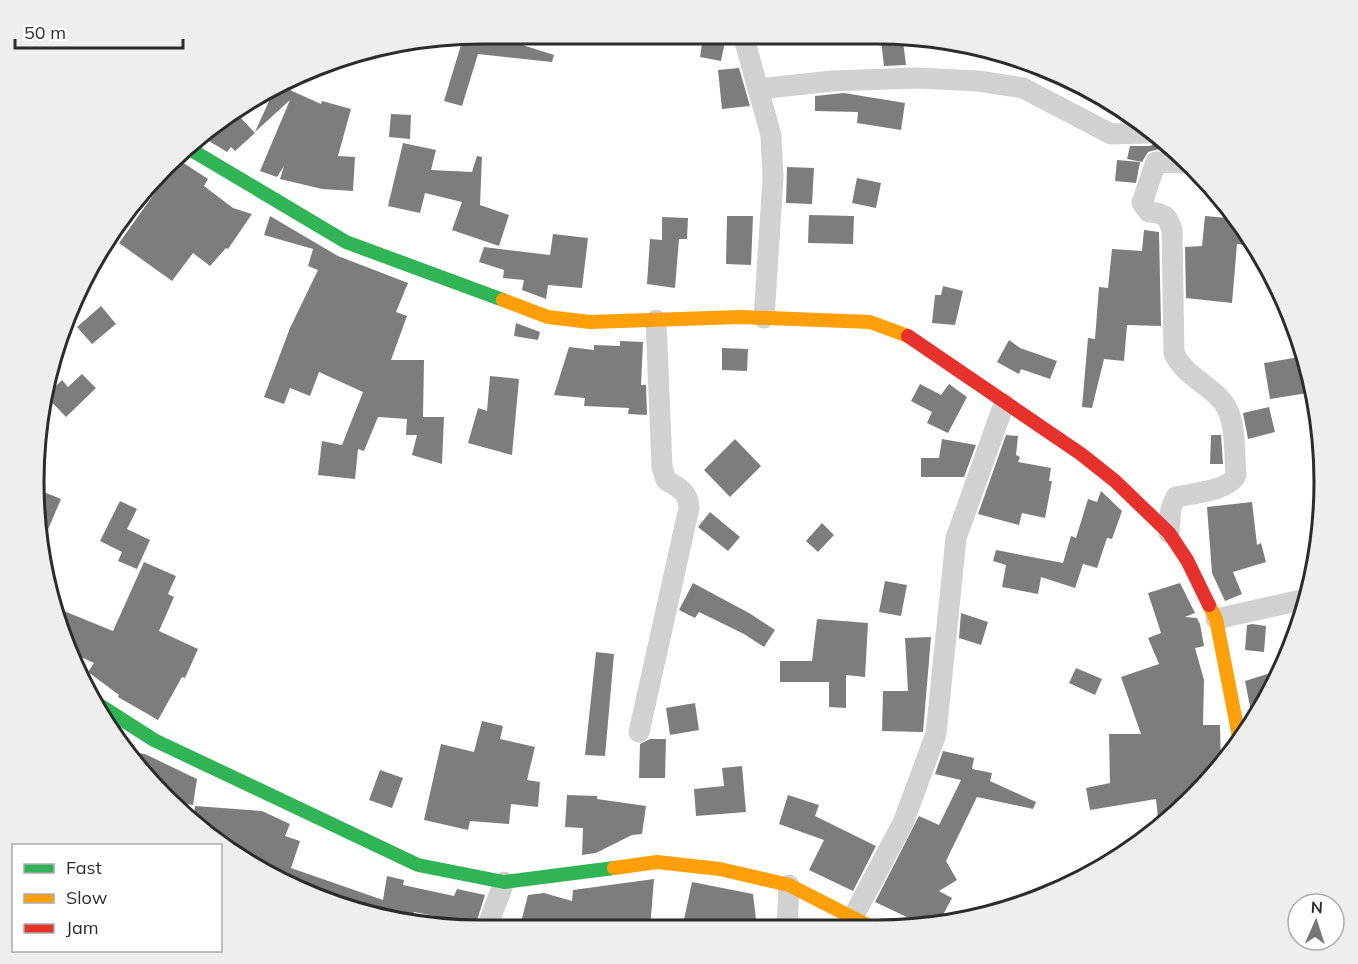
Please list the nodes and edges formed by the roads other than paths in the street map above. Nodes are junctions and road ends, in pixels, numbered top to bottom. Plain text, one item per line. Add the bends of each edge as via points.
1 (746, 44) edge
2 (758, 89) junction
3 (1142, 133) edge
4 (1155, 144) edge
5 (194, 151) edge
6 (1156, 162) junction
7 (1176, 163) edge
8 (764, 318) junction
9 (656, 320) junction
10 (1004, 404) junction
11 (1169, 533) junction
12 (1298, 601) edge
13 (1216, 619) junction
14 (108, 710) edge
15 (1238, 730) edge
16 (639, 732) dead end
17 (504, 882) junction
18 (789, 885) junction
19 (490, 920) edge
20 (787, 920) edge
21 (858, 920) edge
22 (863, 920) edge

1 - 2 street
2 - 3 street via 832,81 978,81 1023,88 1111,134
2 - 8 street via 771,135 773,178
4 - 6 street
5 - 9 street via 346,242 548,317 590,322
6 - 7 street
6 - 11 street via 1142,203 1149,212 1166,216 1172,230 1174,353 1179,364 1228,410 1236,475 1231,483 1176,497
8 - 9 street
8 - 10 street via 870,322 903,333
9 - 16 street via 662,467 666,480 688,497 689,508
10 - 11 street via 1082,454
10 - 22 street via 956,538 936,734
11 - 13 street
12 - 13 street
13 - 15 street
14 - 17 street via 154,740 418,865
17 - 18 street via 657,862 720,869
17 - 19 street
18 - 20 street
18 - 21 street

